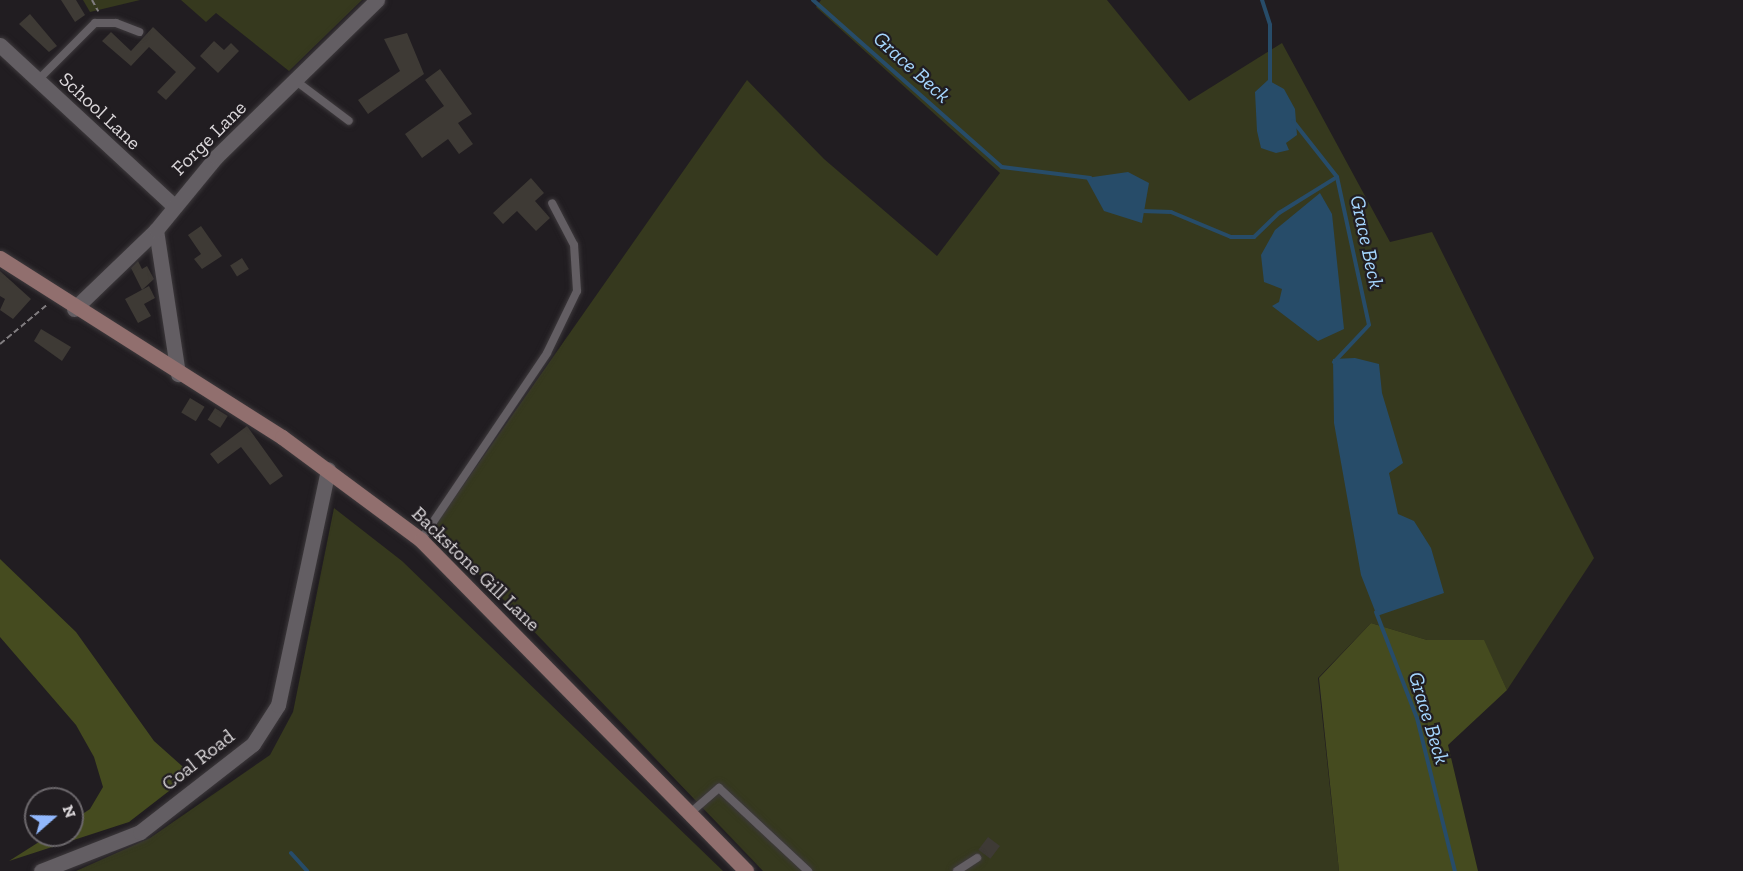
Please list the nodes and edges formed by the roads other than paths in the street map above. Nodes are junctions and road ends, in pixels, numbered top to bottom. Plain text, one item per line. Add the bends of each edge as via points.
1 (377, 0) edge
2 (139, 32) dead end
3 (0, 45) edge
4 (37, 81) junction
5 (296, 81) junction
6 (349, 121) dead end
7 (552, 203) dead end
8 (172, 205) junction
9 (156, 230) junction
10 (0, 258) edge
11 (74, 309) junction
12 (178, 374) junction
13 (328, 469) junction
14 (421, 540) junction
15 (689, 814) junction
16 (977, 858) dead end
17 (41, 871) edge
18 (746, 871) edge
19 (808, 871) edge
20 (957, 871) edge

1 - 5 street, Forge Lane
2 - 4 lane via 116,23 96,23
3 - 4 street, School Lane
4 - 8 street, School Lane
5 - 6 lane
5 - 8 street, Forge Lane
7 - 14 lane via 574,245 577,291 548,353
8 - 9 street, Forge Lane
9 - 11 street, Forge Lane
9 - 12 street
10 - 11 street, Backstone Gill Lane
11 - 12 street, Backstone Gill Lane
12 - 13 street, Backstone Gill Lane
13 - 14 street, Backstone Gill Lane
13 - 17 street, Coal Road via 278,705 253,744 140,832
14 - 15 street, Backstone Gill Lane
15 - 18 street, Backstone Gill Lane
15 - 19 lane via 719,788
16 - 20 lane

